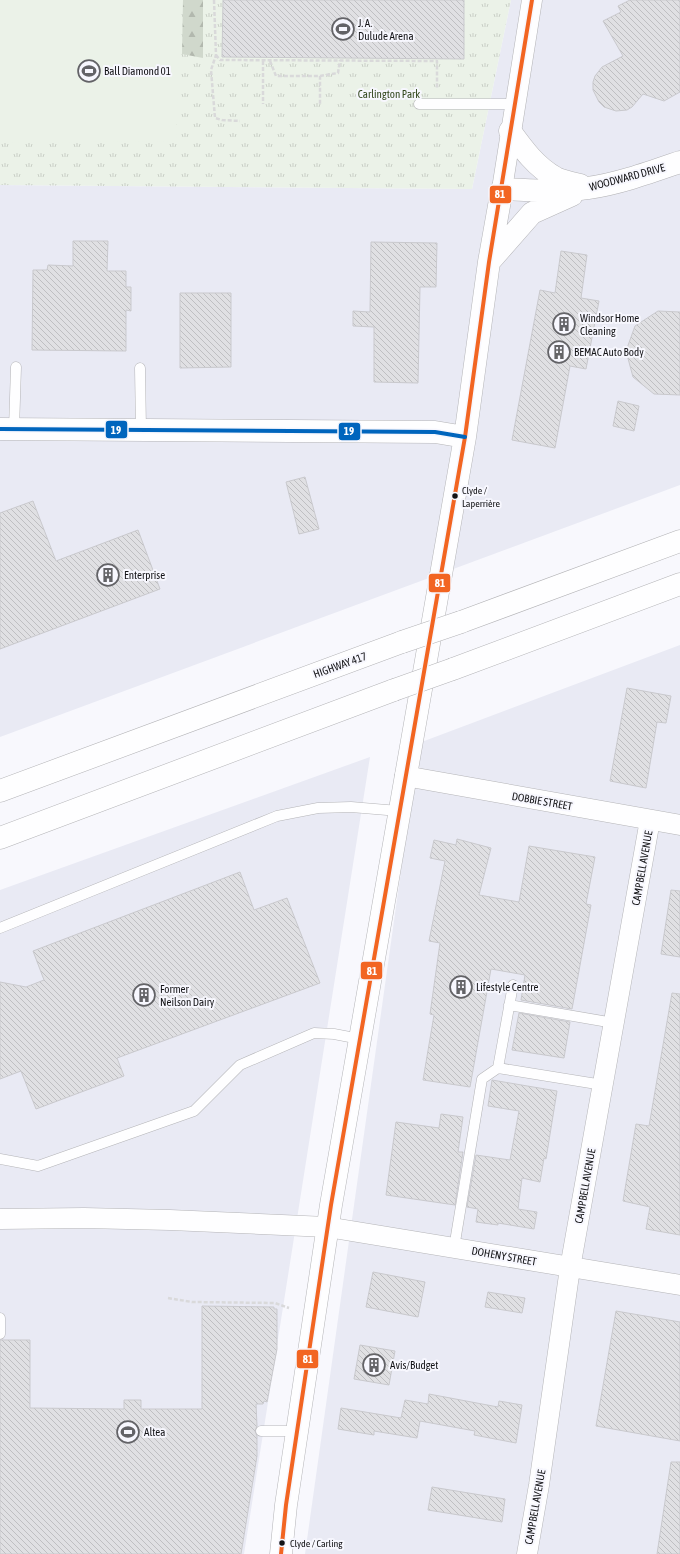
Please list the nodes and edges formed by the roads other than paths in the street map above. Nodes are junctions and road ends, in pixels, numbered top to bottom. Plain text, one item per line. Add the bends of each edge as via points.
1 (532, 0) edge
2 (419, 104) dead end
3 (515, 104) junction
4 (510, 131) junction
5 (680, 162) edge
6 (502, 188) junction
7 (588, 188) junction
8 (489, 262) junction
9 (16, 367) dead end
10 (140, 368) dead end
11 (7, 429) edge
12 (141, 430) junction
13 (465, 437) junction
14 (680, 541) edge
15 (680, 584) edge
16 (405, 776) junction
17 (0, 791) edge
18 (399, 811) junction
19 (650, 820) junction
20 (680, 825) edge
21 (0, 838) edge
22 (0, 928) edge
23 (513, 985) dead end
24 (509, 1005) junction
25 (614, 1023) junction
26 (360, 1039) junction
27 (498, 1068) junction
28 (603, 1085) junction
29 (0, 1159) edge
30 (0, 1219) edge
31 (328, 1227) junction
32 (454, 1248) junction
33 (570, 1268) junction
34 (680, 1285) edge
35 (0, 1318) edge
36 (0, 1334) edge
37 (261, 1431) dead end
38 (297, 1431) junction
39 (281, 1554) edge
40 (527, 1554) edge

1 - 3 street
2 - 3 lane
3 - 4 street
4 - 6 street
4 - 7 main road via 540,168 557,178
5 - 7 main road, WOODWARD DRIVE via 646,174
6 - 7 main road, WOODWARD DRIVE via 545,192
6 - 8 main road
7 - 8 main road via 532,213
8 - 13 main road
9 - 11 lane
10 - 12 lane
11 - 12 main road
12 - 13 main road via 435,432
13 - 16 main road
14 - 17 main road, HIGHWAY 417, bridge
15 - 21 main road, bridge
16 - 18 main road
16 - 19 street, DOBBIE STREET
18 - 22 lane via 351,807 318,808 276,816
18 - 26 main road
19 - 20 street, DOBBIE STREET
19 - 25 street, CAMPBELL AVENUE
23 - 24 lane
24 - 25 lane
24 - 27 lane
25 - 28 street, CAMPBELL AVENUE
26 - 29 lane via 314,1033 240,1065 194,1111 38,1166
26 - 31 main road
27 - 28 lane
27 - 32 lane via 482,1079
28 - 33 street, CAMPBELL AVENUE
30 - 31 street, DOHENY STREET via 132,1219
31 - 32 street, DOHENY STREET
31 - 38 main road
32 - 33 street, DOHENY STREET
33 - 34 street, DOHENY STREET
33 - 40 street, CAMPBELL AVENUE
35 - 36 lane
37 - 38 lane
38 - 39 main road

